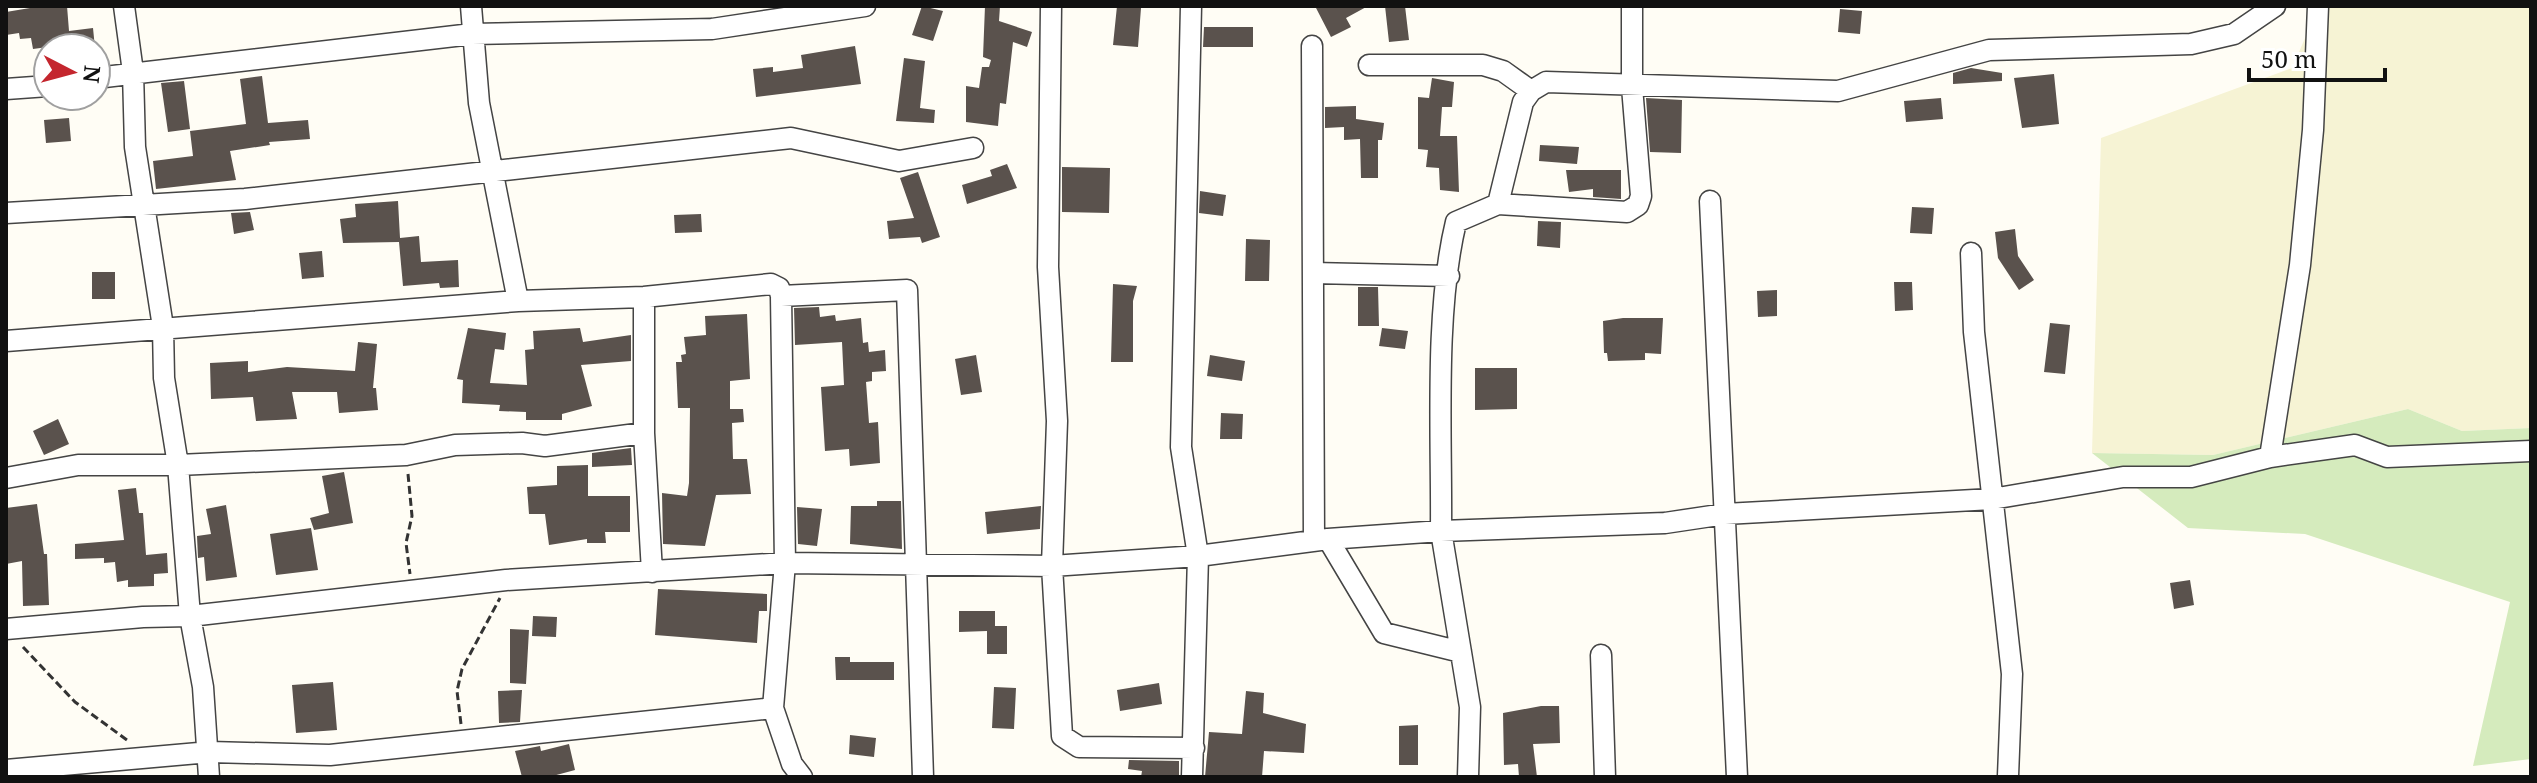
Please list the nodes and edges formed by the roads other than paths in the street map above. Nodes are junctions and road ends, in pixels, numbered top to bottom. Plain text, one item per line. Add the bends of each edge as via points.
1 (124, 6) edge
2 (471, 6) edge
3 (865, 6) edge
4 (1051, 6) edge
5 (1191, 6) edge
6 (1632, 6) edge
7 (2275, 6) edge
8 (2318, 6) edge
9 (472, 34) junction
10 (1312, 46) dead end
11 (1369, 65) dead end
12 (133, 72) junction
13 (112, 75) edge
14 (32, 87) edge
15 (1632, 87) junction
16 (6, 89) edge
17 (1531, 91) junction
18 (973, 148) dead end
19 (494, 169) junction
20 (1710, 201) dead end
21 (1498, 204) junction
22 (144, 206) junction
23 (6, 213) edge
24 (1971, 253) dead end
25 (1313, 273) junction
26 (1449, 276) junction
27 (781, 296) junction
28 (644, 297) junction
29 (518, 301) junction
30 (163, 327) junction
31 (6, 341) edge
32 (644, 433) junction
33 (2531, 451) edge
34 (2270, 457) junction
35 (178, 465) junction
36 (6, 478) edge
37 (1992, 499) junction
38 (1725, 514) junction
39 (1441, 531) junction
40 (1321, 540) junction
41 (1198, 556) junction
42 (785, 563) junction
43 (918, 565) junction
44 (1052, 566) junction
45 (652, 572) junction
46 (190, 616) junction
47 (11, 635) edge
48 (1461, 652) junction
49 (1601, 655) dead end
50 (773, 708) junction
51 (1194, 748) junction
52 (210, 752) junction
53 (6, 770) edge
54 (2008, 776) edge
55 (209, 777) edge
56 (802, 777) edge
57 (923, 777) edge
58 (1192, 777) edge
59 (1468, 777) edge
60 (1605, 777) edge
61 (1737, 777) edge

1 - 12 street
2 - 9 street
3 - 9 street via 712,29
4 - 44 street via 1048,267 1057,421
5 - 41 street via 1181,447
6 - 15 street
7 - 15 street via 2234,34 2191,44 1989,50 1838,91
8 - 34 street via 2300,265
9 - 12 street
9 - 19 street via 479,103
10 - 25 street
11 - 17 street via 1483,65 1503,71
12 - 13 street
12 - 22 street via 135,147
14 - 16 street
15 - 17 street via 1546,82
15 - 21 street via 1638,205 1627,212
17 - 21 street via 1523,102
18 - 19 street via 899,161 791,138
19 - 22 street
19 - 29 street
20 - 38 street
21 - 26 street via 1456,222
22 - 23 street
22 - 30 street
24 - 37 street
25 - 26 street
25 - 40 street
26 - 39 street
27 - 28 street via 771,284
27 - 42 street
27 - 43 street via 907,290
28 - 29 street
28 - 32 street
29 - 30 street
30 - 31 street
30 - 35 street via 164,378
32 - 35 street via 545,446 455,445 406,455
32 - 45 street
33 - 34 street via 2387,457 2355,445
34 - 37 street via 2191,477 2123,477
35 - 36 street via 78,465
35 - 46 street
37 - 38 street
37 - 54 street via 2012,674
38 - 39 street via 1649,524
38 - 61 street
39 - 40 street
39 - 48 street
40 - 41 street
40 - 48 street via 1384,633
41 - 44 street
41 - 51 street
42 - 43 street
42 - 45 street
42 - 50 street
43 - 44 street
43 - 57 street
44 - 51 street via 1062,736 1079,747
45 - 46 street via 506,580
46 - 47 street
46 - 52 street
48 - 59 street via 1470,707
49 - 60 street
50 - 52 street via 330,755
50 - 56 street via 792,764
51 - 58 street
52 - 53 street
52 - 55 street

